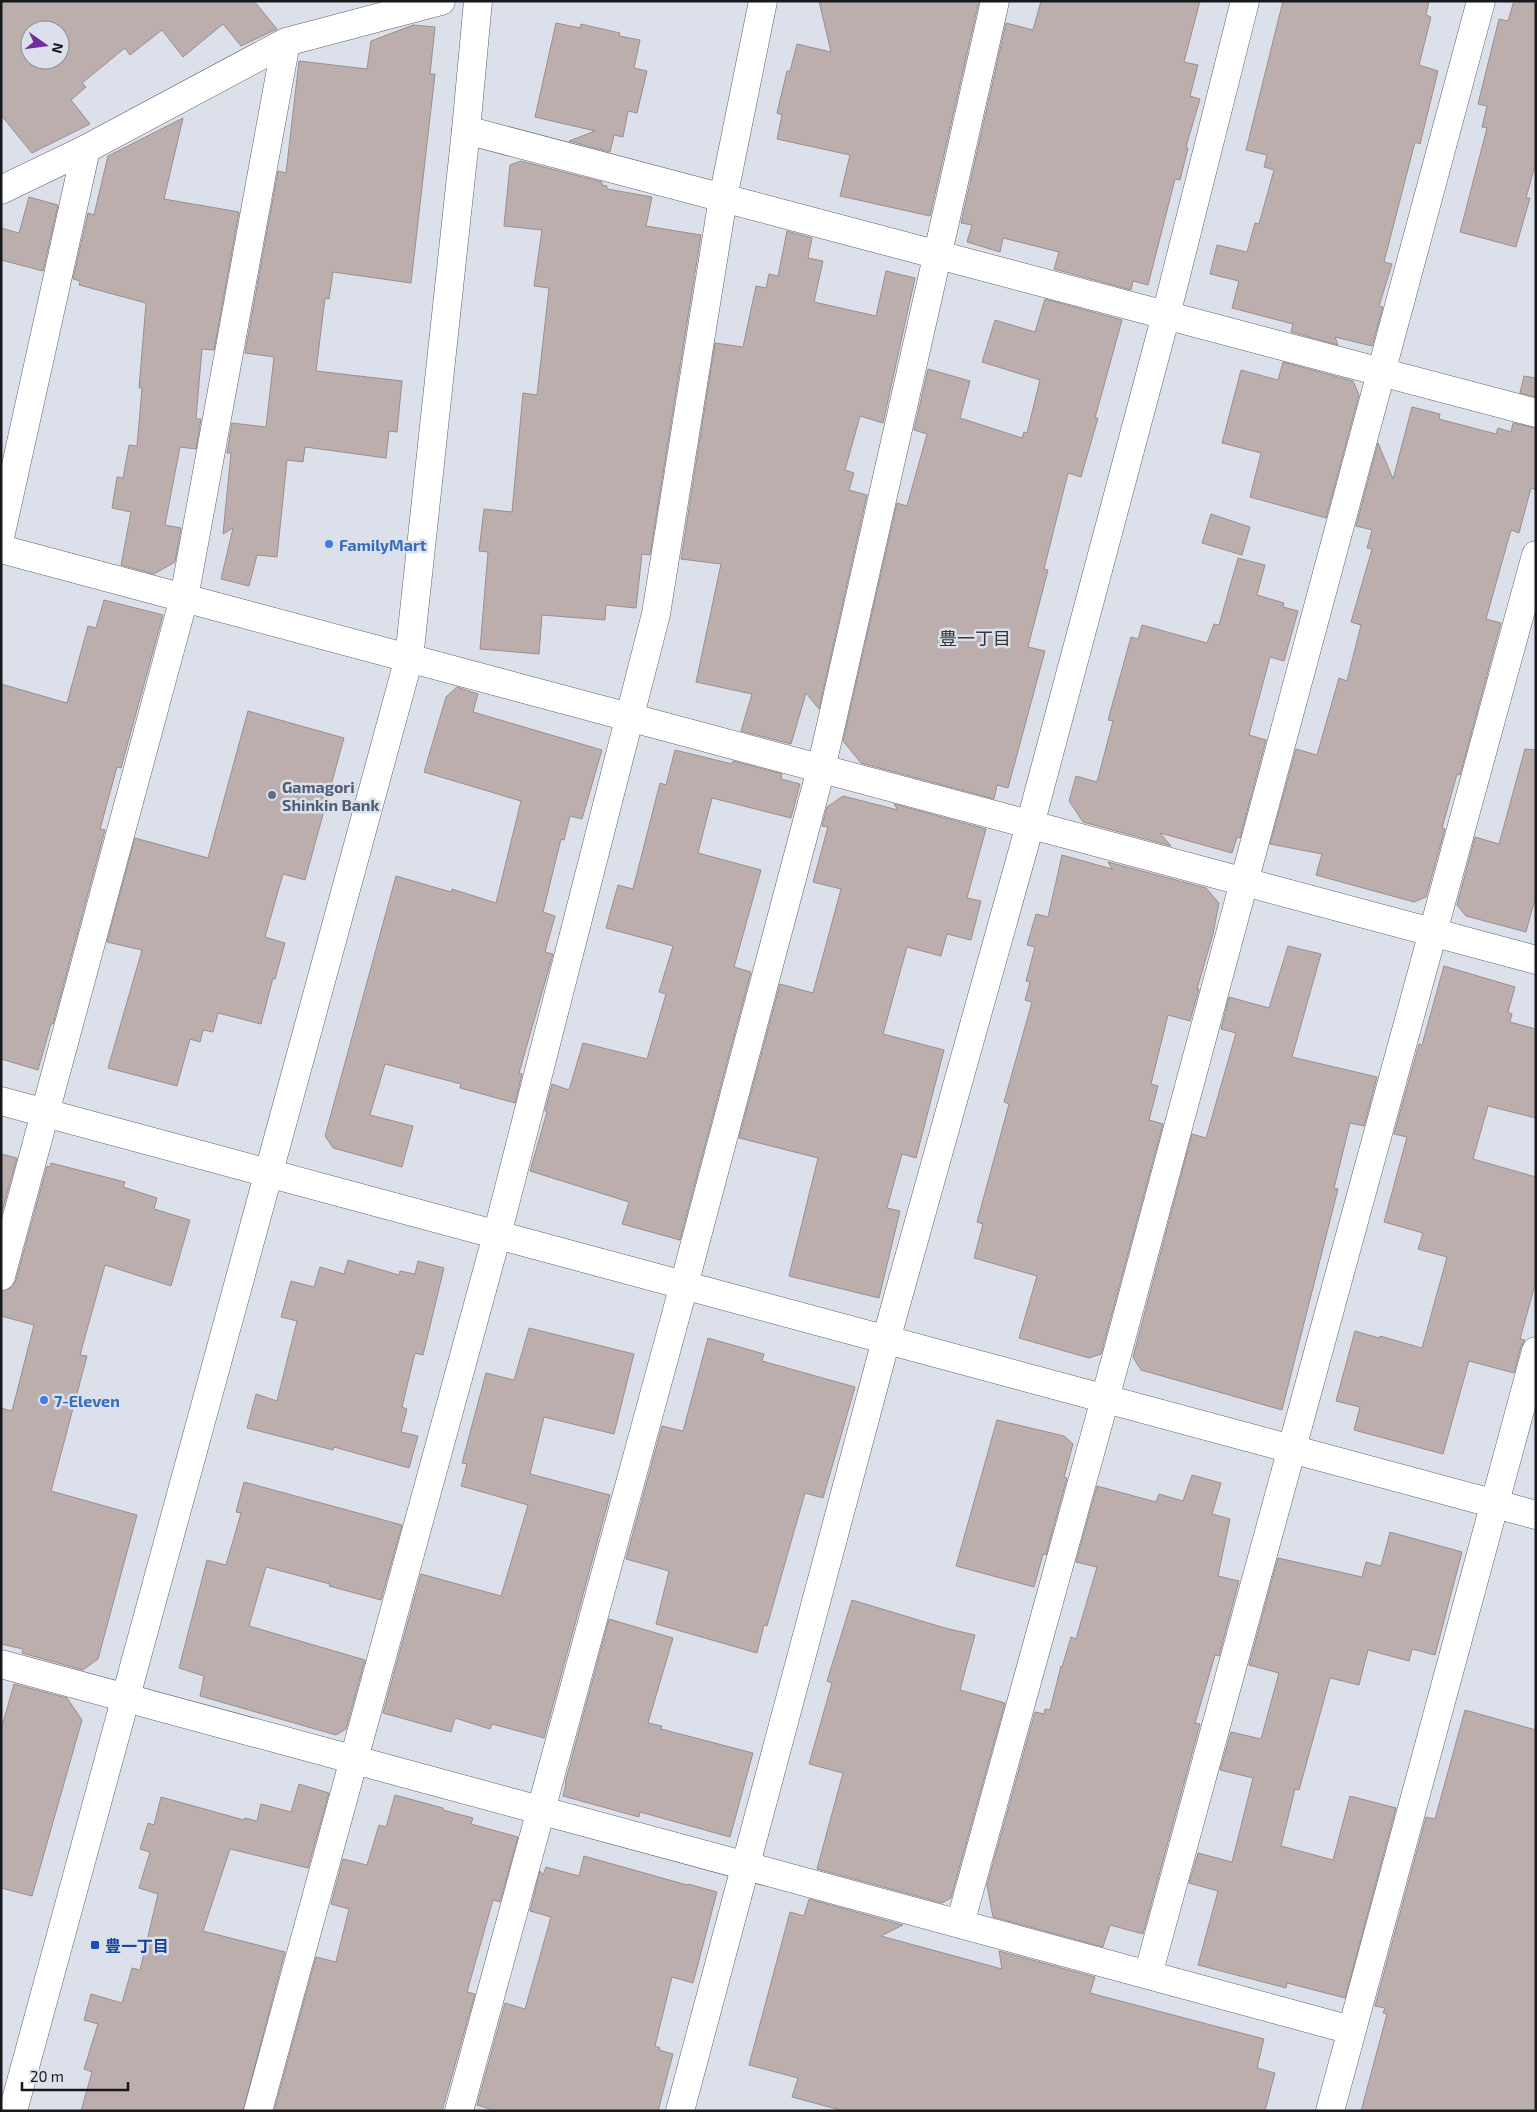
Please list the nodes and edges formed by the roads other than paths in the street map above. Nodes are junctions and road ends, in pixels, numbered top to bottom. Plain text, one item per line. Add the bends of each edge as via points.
1 (441, 1) edge
2 (478, 1) edge
3 (763, 1) edge
4 (995, 1) edge
5 (1245, 1) edge
6 (1481, 1) edge
7 (286, 42) junction
8 (466, 130) junction
9 (86, 149) junction
10 (1, 190) edge
11 (723, 198) junction
12 (937, 254) junction
13 (1166, 315) junction
14 (1380, 372) junction
15 (1536, 413) edge
16 (1, 533) edge
17 (1, 549) edge
18 (1536, 555) edge
19 (184, 598) junction
20 (409, 658) junction
21 (629, 718) junction
22 (820, 769) junction
23 (1030, 825) junction
24 (1243, 882) junction
25 (1432, 932) junction
26 (1536, 960) edge
27 (1, 1101) edge
28 (46, 1113) junction
29 (269, 1173) junction
30 (497, 1235) junction
31 (1, 1276) edge
32 (684, 1285) junction
33 (886, 1340) junction
34 (1536, 1351) edge
35 (1105, 1399) junction
36 (1292, 1449) junction
37 (1494, 1503) junction
38 (1536, 1515) edge
39 (1, 1664) edge
40 (126, 1698) junction
41 (353, 1760) junction
42 (540, 1810) junction
43 (746, 1866) junction
44 (960, 1924) junction
45 (1148, 1975) junction
46 (1351, 2030) junction
47 (14, 2111) edge
48 (258, 2111) edge
49 (459, 2111) edge
50 (680, 2111) edge
51 (1330, 2111) edge

1 - 7 street
2 - 8 street
3 - 11 street
4 - 12 street
5 - 13 street
6 - 14 street
7 - 9 street
7 - 19 street
8 - 11 street
8 - 20 street
9 - 10 street
9 - 16 street
11 - 12 street
11 - 21 street via 656,614
12 - 13 street
12 - 22 street
13 - 14 street
13 - 23 street
14 - 15 street
14 - 24 street
17 - 19 street
18 - 25 street
19 - 20 street
19 - 28 street
20 - 21 street
20 - 29 street
21 - 22 street
21 - 30 street
22 - 23 street
22 - 32 street
23 - 24 street
23 - 33 street
24 - 25 street
24 - 35 street
25 - 26 street
25 - 36 street
27 - 28 street
28 - 29 street
28 - 31 street
29 - 30 street
29 - 40 street
30 - 32 street
30 - 41 street
32 - 33 street
32 - 42 street
33 - 35 street
33 - 43 street
34 - 37 street
35 - 36 street
35 - 44 street
36 - 37 street
36 - 45 street
37 - 38 street
37 - 46 street
39 - 40 street
40 - 41 street
40 - 47 street
41 - 42 street
41 - 48 street
42 - 43 street
42 - 49 street
43 - 44 street
43 - 50 street
44 - 45 street
45 - 46 street
46 - 51 street

